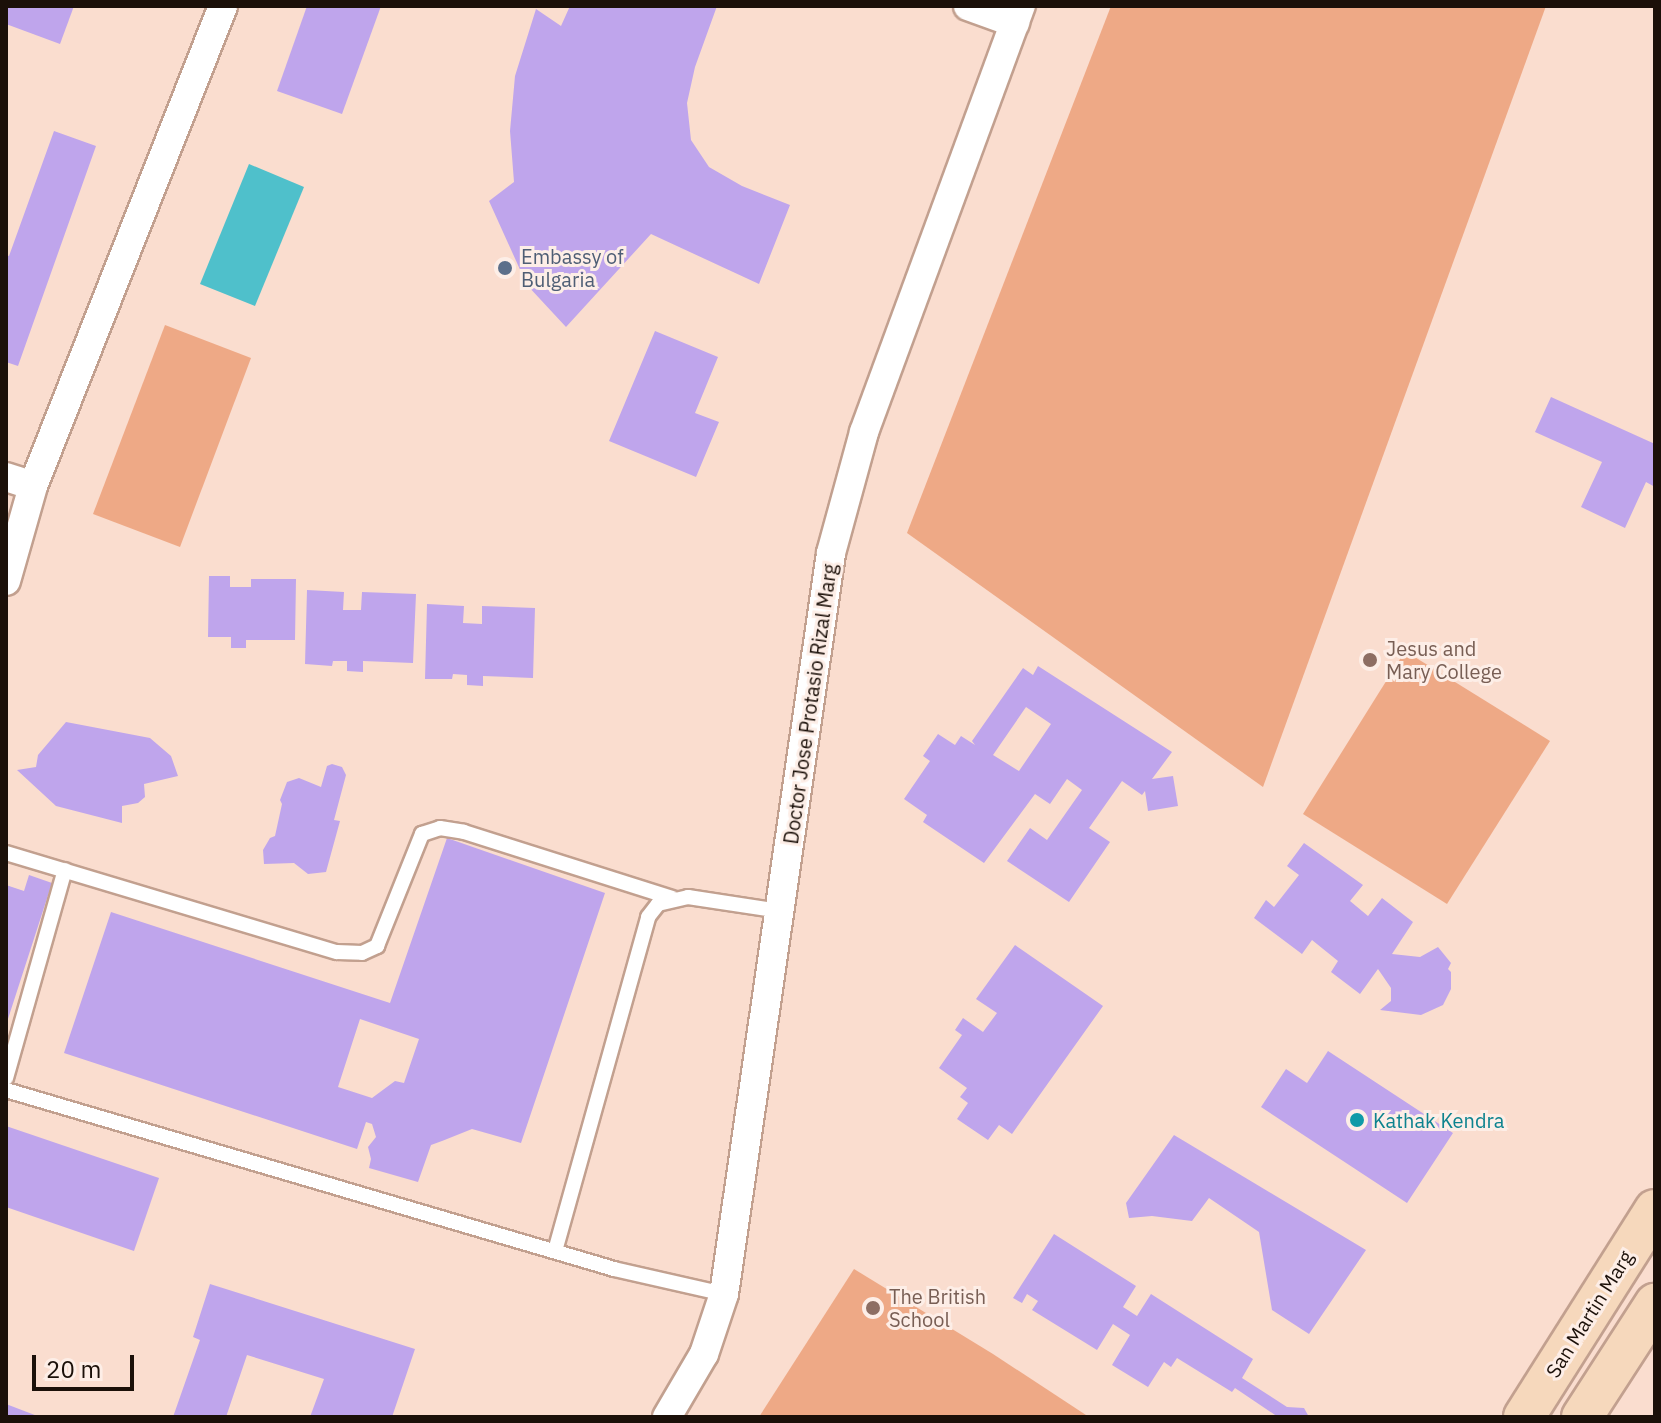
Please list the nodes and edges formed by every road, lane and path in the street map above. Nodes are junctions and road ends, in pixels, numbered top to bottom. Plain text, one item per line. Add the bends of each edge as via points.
1 (223, 6) edge
2 (968, 6) edge
3 (1018, 14) edge
4 (6, 477) edge
5 (33, 486) junction
6 (6, 581) edge
7 (6, 853) edge
8 (65, 870) junction
9 (672, 898) junction
10 (781, 911) junction
11 (6, 1078) edge
12 (6, 1090) edge
13 (1655, 1210) edge
14 (555, 1251) junction
15 (724, 1294) junction
16 (1655, 1304) edge
17 (667, 1417) edge
18 (1524, 1417) edge
19 (1582, 1417) edge

1 - 5 street
2 - 3 street
3 - 10 street, Doctor Jose Protasio Rizal Marg via 855,462 831,553
4 - 5 street
5 - 6 street
7 - 8 lane
8 - 9 lane via 337,952 362,953 377,946 422,834 440,828
8 - 11 lane
9 - 10 lane
9 - 14 lane via 658,904 640,939
10 - 15 street, Doctor Jose Protasio Rizal Marg
12 - 14 lane
13 - 18 street, San Martin Marg
14 - 15 lane
15 - 17 street, Doctor Jose Protasio Rizal Marg via 704,1354
16 - 19 street

